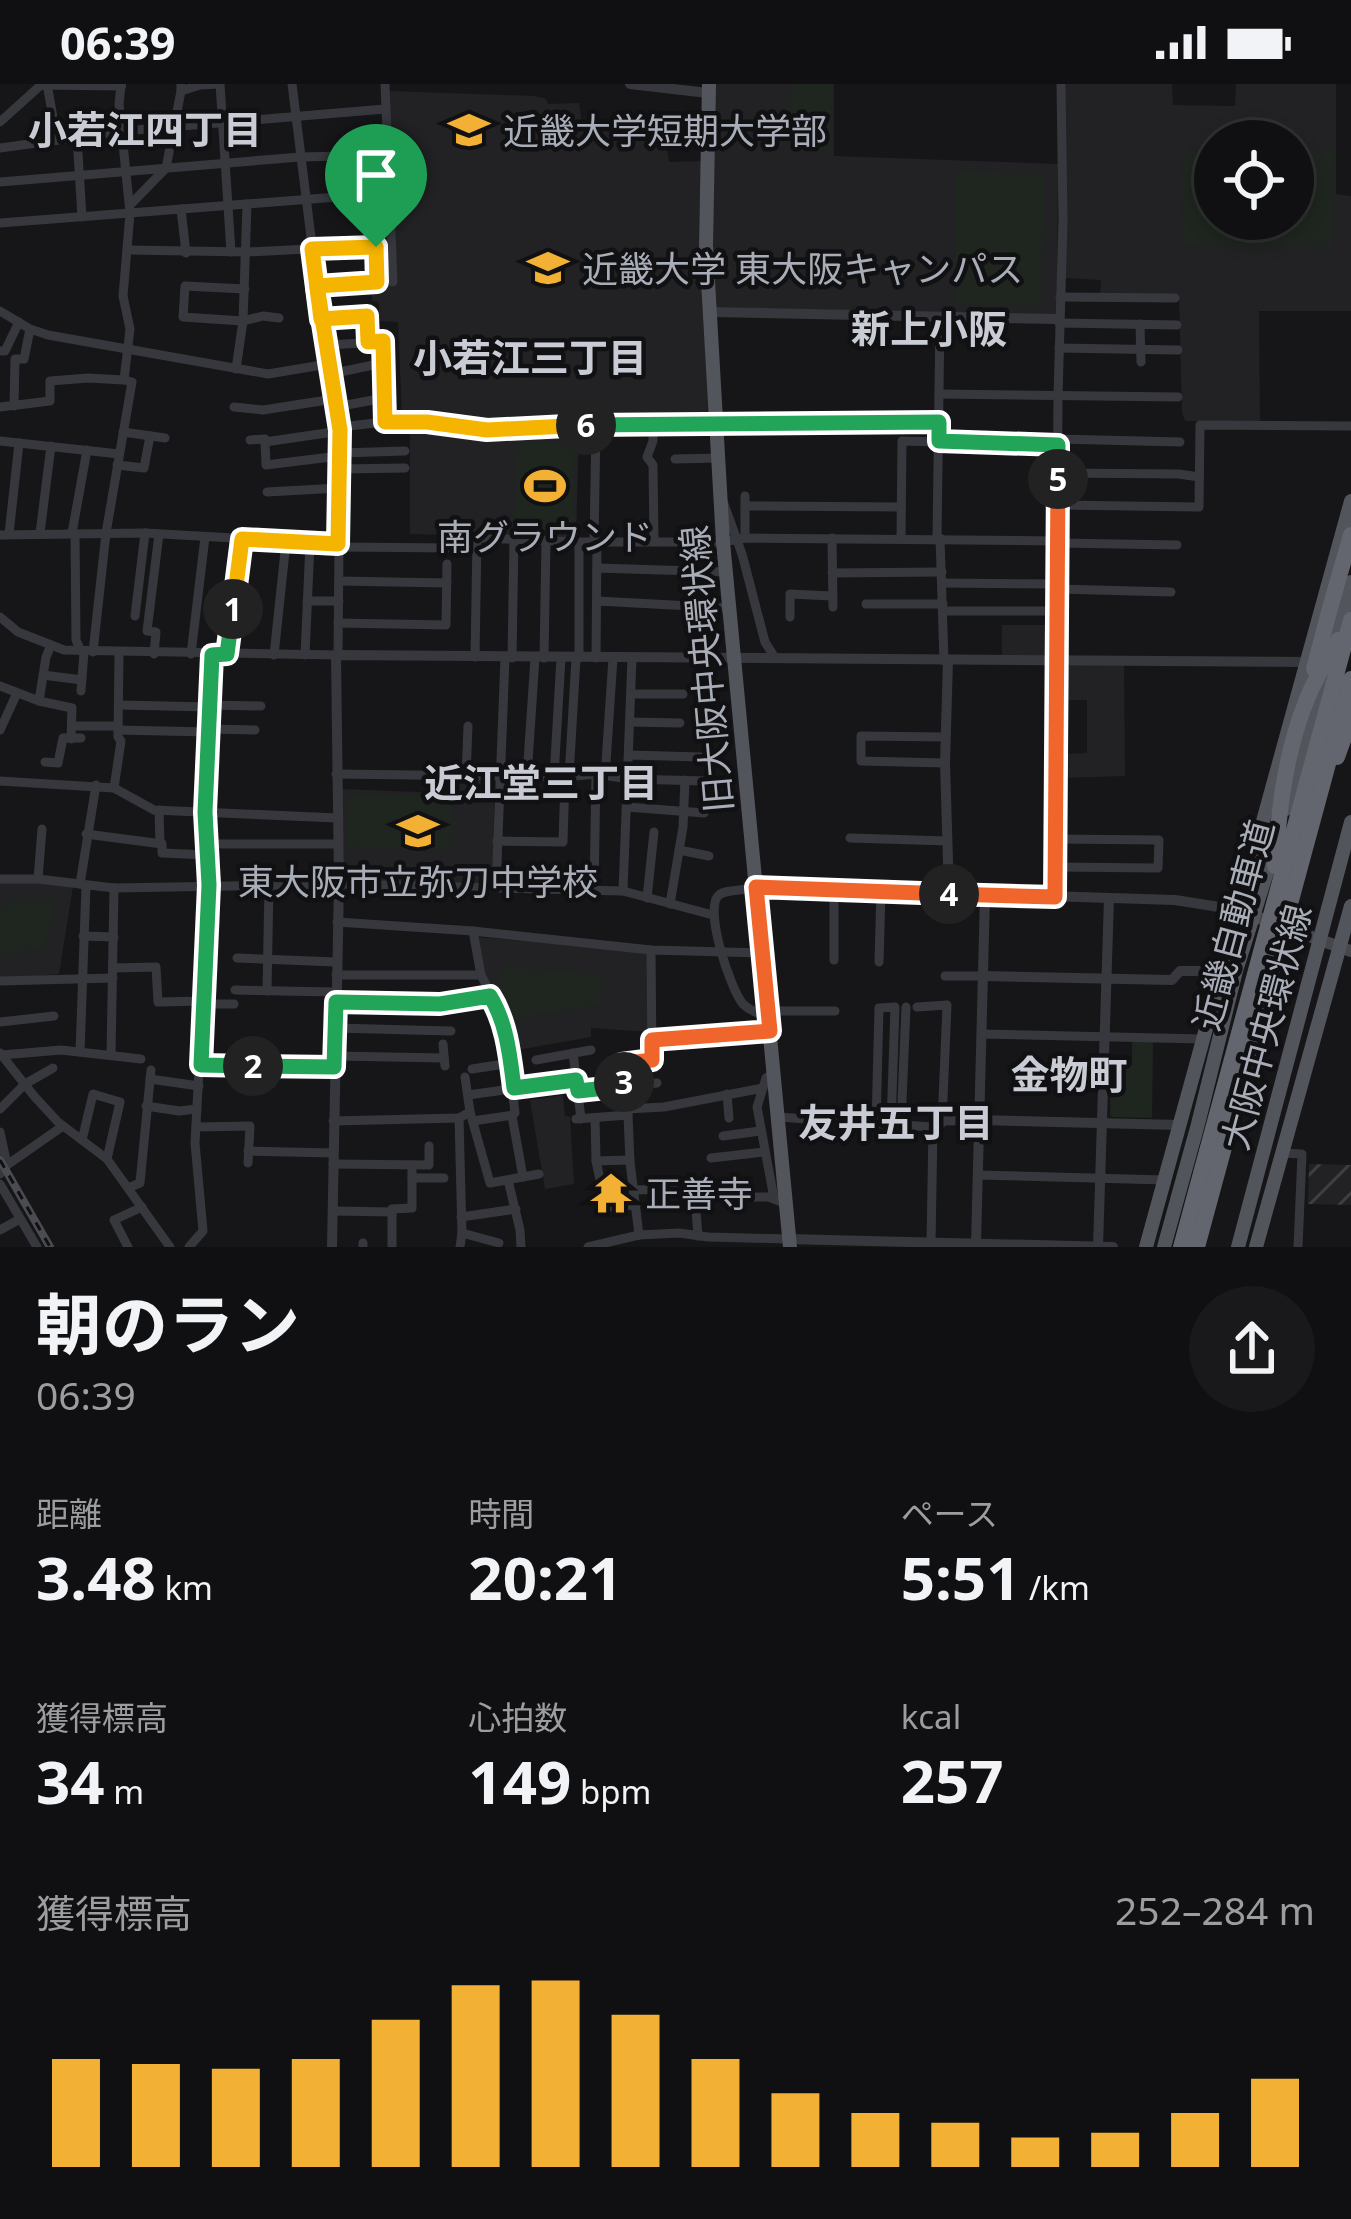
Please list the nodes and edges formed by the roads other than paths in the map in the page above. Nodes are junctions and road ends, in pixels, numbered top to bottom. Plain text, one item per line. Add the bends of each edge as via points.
1 (44, 84) edge
2 (82, 84) edge
3 (220, 84) edge
4 (292, 84) edge
5 (385, 84) edge
6 (630, 84) edge
7 (1061, 84) edge
8 (121, 85) edge
9 (181, 87) edge
10 (708, 88) edge
11 (386, 109) junction
12 (296, 115) junction
13 (0, 122) edge
14 (223, 122) junction
15 (175, 128) junction
16 (123, 131) junction
17 (77, 137) junction
18 (57, 140) junction
19 (0, 148) edge
20 (387, 155) junction
21 (300, 157) junction
22 (226, 164) junction
23 (166, 168) junction
24 (127, 172) junction
25 (80, 177) junction
26 (0, 182) edge
27 (389, 193) junction
28 (304, 199) junction
29 (248, 204) junction
30 (228, 205) junction
31 (130, 209) junction
32 (181, 209) junction
33 (82, 217) junction
34 (0, 223) edge
35 (391, 245) junction
36 (376, 247) junction
37 (312, 249) junction
38 (129, 250) junction
39 (231, 252) junction
40 (247, 252) junction
41 (186, 253) junction
42 (393, 282) dead end
43 (317, 286) junction
44 (245, 289) junction
45 (1060, 297) junction
46 (1175, 298) dead end
47 (0, 310) edge
48 (711, 312) junction
49 (279, 317) dead end
50 (940, 317) junction
51 (321, 319) junction
52 (242, 321) junction
53 (1059, 321) junction
54 (19, 322) junction
55 (1140, 324) junction
56 (1177, 325) dead end
57 (30, 329) junction
58 (368, 342) junction
59 (326, 346) junction
60 (1059, 349) junction
61 (128, 350) junction
62 (1178, 350) dead end
63 (0, 351) edge
64 (1141, 356) junction
65 (383, 363) junction
66 (236, 369) junction
67 (329, 369) junction
68 (124, 380) junction
69 (939, 394) junction
70 (1058, 396) junction
71 (1178, 397) dead end
72 (384, 398) junction
73 (335, 403) junction
74 (14, 406) junction
75 (234, 406) dead end
76 (0, 407) edge
77 (385, 422) junction
78 (939, 422) junction
79 (718, 424) junction
80 (596, 425) junction
81 (653, 425) junction
82 (1351, 426) edge
83 (339, 429) junction
84 (123, 432) junction
85 (150, 436) junction
86 (165, 438) dead end
87 (250, 440) dead end
88 (0, 441) edge
89 (939, 441) junction
90 (265, 442) junction
91 (1058, 442) junction
92 (1180, 442) dead end
93 (19, 443) junction
94 (51, 446) junction
95 (87, 450) junction
96 (405, 451) dead end
97 (392, 452) junction
98 (339, 455) junction
99 (719, 458) junction
100 (118, 459) junction
101 (675, 459) dead end
102 (392, 468) junction
103 (405, 468) dead end
104 (340, 469) junction
105 (1058, 473) junction
106 (1199, 477) junction
107 (339, 488) junction
108 (267, 492) dead end
109 (1351, 501) edge
110 (1058, 505) junction
111 (901, 507) junction
112 (40, 533) junction
113 (74, 533) junction
114 (106, 533) junction
115 (145, 533) junction
116 (4, 534) edge
117 (159, 534) junction
118 (1351, 535) edge
119 (205, 537) junction
120 (477, 538) junction
121 (832, 538) junction
122 (901, 538) junction
123 (939, 538) junction
124 (242, 539) junction
125 (514, 539) junction
126 (735, 540) junction
127 (547, 541) junction
128 (654, 541) junction
129 (286, 542) junction
130 (579, 542) junction
131 (595, 542) junction
132 (1058, 542) junction
133 (310, 543) junction
134 (1177, 545) dead end
135 (338, 546) junction
136 (447, 564) dead end
137 (597, 568) junction
138 (726, 572) junction
139 (832, 573) junction
140 (942, 578) junction
141 (339, 581) junction
142 (447, 583) junction
143 (1351, 583) edge
144 (1058, 587) junction
145 (1171, 592) dead end
146 (307, 601) junction
147 (597, 601) junction
148 (339, 602) junction
149 (866, 604) dead end
150 (943, 607) junction
151 (729, 608) junction
152 (1058, 611) junction
153 (0, 616) edge
154 (135, 616) dead end
155 (790, 617) dead end
156 (1351, 618) edge
157 (338, 623) junction
158 (51, 645) junction
159 (86, 652) junction
160 (119, 653) junction
161 (154, 654) junction
162 (191, 654) junction
163 (227, 654) junction
164 (212, 655) junction
165 (274, 655) junction
166 (304, 655) junction
167 (337, 655) junction
168 (475, 657) junction
169 (508, 658) junction
170 (539, 658) junction
171 (562, 658) junction
172 (578, 658) junction
173 (596, 658) junction
174 (614, 658) junction
175 (632, 658) junction
176 (734, 659) junction
177 (775, 659) junction
178 (1058, 660) junction
179 (946, 661) junction
180 (1307, 662) junction
181 (1331, 663) junction
182 (1351, 663) edge
183 (43, 675) junction
184 (1351, 679) edge
185 (0, 686) edge
186 (17, 694) junction
187 (631, 694) junction
188 (683, 694) dead end
189 (1307, 699) junction
190 (38, 700) junction
191 (118, 704) junction
192 (210, 706) junction
193 (261, 706) dead end
194 (1351, 718) edge
195 (630, 722) junction
196 (680, 723) dead end
197 (71, 726) junction
198 (468, 726) dead end
199 (118, 728) junction
200 (0, 730) edge
201 (255, 730) dead end
202 (208, 731) junction
203 (904, 736) junction
204 (945, 737) junction
205 (629, 755) junction
206 (701, 757) dead end
207 (45, 762) dead end
208 (904, 762) junction
209 (945, 764) junction
210 (336, 774) junction
211 (466, 776) junction
212 (499, 776) junction
213 (527, 776) junction
214 (601, 776) junction
215 (563, 777) junction
216 (629, 779) junction
217 (685, 780) junction
218 (0, 781) edge
219 (705, 781) dead end
220 (96, 785) junction
221 (114, 788) junction
222 (627, 808) junction
223 (159, 810) junction
224 (205, 812) junction
225 (683, 812) junction
226 (704, 813) dead end
227 (337, 818) junction
228 (1350, 825) edge
229 (42, 829) dead end
230 (654, 832) dead end
231 (86, 833) junction
232 (850, 838) dead end
233 (1056, 839) junction
234 (497, 841) junction
235 (947, 841) junction
236 (160, 844) junction
237 (337, 844) junction
238 (208, 849) junction
239 (679, 850) junction
240 (709, 856) dead end
241 (1056, 867) junction
242 (0, 879) edge
243 (38, 879) junction
244 (339, 884) junction
245 (83, 885) junction
246 (209, 885) junction
247 (269, 885) junction
248 (756, 887) junction
249 (114, 888) junction
250 (496, 888) junction
251 (834, 888) junction
252 (594, 890) junction
253 (881, 891) junction
254 (622, 892) junction
255 (1293, 893) junction
256 (949, 894) junction
257 (985, 895) junction
258 (1055, 897) junction
259 (646, 898) junction
260 (1109, 898) junction
261 (1273, 903) junction
262 (670, 904) junction
263 (1351, 906) edge
264 (1238, 910) junction
265 (713, 915) junction
266 (1253, 916) junction
267 (337, 922) junction
268 (473, 932) junction
269 (83, 936) junction
270 (114, 937) junction
271 (1320, 941) junction
272 (1345, 949) edge
273 (651, 950) junction
274 (723, 952) junction
275 (763, 953) junction
276 (237, 958) dead end
277 (267, 960) junction
278 (834, 960) dead end
279 (880, 962) dead end
280 (336, 968) junction
281 (1221, 971) junction
282 (113, 973) junction
283 (481, 975) junction
284 (431, 976) junction
285 (945, 976) dead end
286 (985, 976) junction
287 (81, 978) junction
288 (1107, 980) junction
289 (0, 981) edge
290 (235, 990) dead end
291 (267, 991) junction
292 (490, 996) junction
293 (336, 997) junction
294 (204, 1002) junction
295 (234, 1004) dead end
296 (432, 1004) junction
297 (835, 1011) dead end
298 (53, 1016) dead end
299 (1300, 1017) junction
300 (769, 1020) junction
301 (0, 1022) edge
302 (335, 1028) junction
303 (451, 1030) dead end
304 (983, 1034) junction
305 (1106, 1036) junction
306 (1203, 1039) junction
307 (652, 1040) junction
308 (443, 1044) dead end
309 (591, 1050) dead end
310 (80, 1052) junction
311 (573, 1053) junction
312 (1, 1054) edge
313 (111, 1055) junction
314 (141, 1059) dead end
315 (536, 1060) dead end
316 (334, 1062) junction
317 (511, 1063) junction
318 (201, 1065) junction
319 (11, 1066) junction
320 (53, 1068) dead end
321 (0, 1075) edge
322 (773, 1075) junction
323 (657, 1083) dead end
324 (25, 1084) junction
325 (577, 1085) junction
326 (199, 1086) junction
327 (625, 1086) junction
328 (513, 1088) junction
329 (763, 1088) junction
330 (727, 1094) junction
331 (468, 1096) junction
332 (146, 1106) junction
333 (0, 1109) edge
334 (197, 1109) junction
335 (627, 1112) junction
336 (512, 1115) junction
337 (467, 1117) junction
338 (777, 1117) junction
339 (596, 1118) junction
340 (729, 1118) dead end
341 (980, 1120) junction
342 (333, 1121) junction
343 (1104, 1122) junction
344 (876, 1124) junction
345 (896, 1125) junction
346 (937, 1125) junction
347 (1180, 1125) junction
348 (63, 1126) junction
349 (196, 1126) junction
350 (760, 1131) junction
351 (0, 1132) edge
352 (723, 1136) dead end
353 (82, 1140) junction
354 (429, 1146) dead end
355 (764, 1153) junction
356 (1282, 1153) junction
357 (711, 1158) dead end
358 (107, 1159) junction
359 (333, 1159) junction
360 (629, 1160) junction
361 (596, 1161) junction
362 (1187, 1162) junction
363 (412, 1165) junction
364 (3, 1169) edge
365 (539, 1174) dead end
366 (979, 1175) junction
367 (523, 1177) junction
368 (412, 1178) junction
369 (444, 1178) dead end
370 (1101, 1178) junction
371 (508, 1180) junction
372 (1165, 1180) junction
373 (0, 1184) edge
374 (128, 1188) junction
375 (674, 1189) dead end
376 (634, 1190) junction
377 (719, 1197) dead end
378 (695, 1198) dead end
379 (779, 1201) junction
380 (1270, 1201) junction
381 (636, 1205) junction
382 (142, 1208) junction
383 (516, 1209) junction
384 (333, 1211) junction
385 (392, 1212) junction
386 (461, 1216) junction
387 (20, 1219) junction
388 (0, 1230) edge
389 (462, 1233) junction
390 (698, 1235) junction
391 (637, 1239) edge
392 (499, 1243) dead end
393 (789, 1243) edge
394 (931, 1243) junction
395 (976, 1244) junction
396 (946, 1245) edge
397 (37, 1247) edge
398 (128, 1247) edge
399 (170, 1247) edge
400 (189, 1247) edge
401 (332, 1247) edge
402 (392, 1247) edge
403 (460, 1247) edge
404 (521, 1247) edge
405 (588, 1247) edge
406 (1099, 1247) edge
407 (1113, 1247) edge
408 (1146, 1247) edge
409 (1164, 1247) edge
410 (1180, 1247) edge
411 (1197, 1247) edge
412 (1238, 1247) edge
413 (1256, 1247) edge
414 (1298, 1247) edge

1 - 2 street
1 - 13 street
1 - 18 street
2 - 8 street
3 - 9 street
3 - 14 street
4 - 12 street
5 - 11 street
6 - 10 street
7 - 45 street
8 - 16 street
9 - 15 street
10 - 48 main road, 旧大阪中央環状線
11 - 12 street
11 - 20 street
12 - 14 street
12 - 21 street
14 - 15 street
14 - 22 street
15 - 16 street
15 - 23 street
16 - 17 street
16 - 24 street
17 - 18 street
17 - 25 street
18 - 19 street
20 - 21 street
20 - 27 street
21 - 22 street
21 - 28 street
22 - 23 street
22 - 30 street
23 - 24 street
23 - 31 street
24 - 25 street
24 - 31 street
25 - 26 street
25 - 33 street
27 - 28 street
27 - 35 street
28 - 29 street
28 - 37 street
29 - 30 street
29 - 40 street
30 - 32 street
30 - 39 street
31 - 32 street
31 - 33 street
31 - 38 street
32 - 41 street
33 - 34 street
35 - 36 street
35 - 42 street
36 - 37 street
36 - 43 street via 377,282
37 - 40 street
37 - 43 street
38 - 41 street
38 - 61 street
39 - 40 street
39 - 41 street
40 - 44 street
43 - 51 street
44 - 52 street
44 - 52 street via 185,286 183,317
45 - 46 street
45 - 53 street
47 - 54 street
48 - 50 street
48 - 79 main road, 旧大阪中央環状線
49 - 52 street
50 - 53 street
50 - 69 street
51 - 58 street via 367,316
51 - 59 street
52 - 66 street
53 - 55 street
53 - 60 street
54 - 57 street
54 - 63 street
55 - 56 street
55 - 64 street
57 - 61 street
57 - 74 street via 24,359 15,359
58 - 59 street
58 - 65 street via 383,341
59 - 67 street
60 - 64 street
60 - 70 street
61 - 66 street
61 - 68 street
62 - 64 street
65 - 67 street
65 - 72 street
66 - 67 street
67 - 73 street
68 - 74 street via 50,381 50,401
68 - 84 street via 133,382
69 - 70 street
69 - 78 street
70 - 71 street
70 - 91 street
72 - 73 street
72 - 77 street
73 - 75 street
73 - 83 street
74 - 76 street
77 - 80 street via 487,430
77 - 83 street
78 - 79 street
78 - 89 street
79 - 81 street
79 - 99 main road, 旧大阪中央環状線
80 - 81 street
80 - 131 street
81 - 128 street via 647,458
82 - 106 street via 1201,424
83 - 90 street
83 - 98 street
84 - 85 street
84 - 100 street
85 - 86 street
85 - 100 street via 144,468
87 - 90 street
88 - 93 street
89 - 91 street
89 - 111 street via 902,441
89 - 123 street
90 - 98 street via 266,465
91 - 92 street
91 - 105 street
93 - 94 street
93 - 116 street
94 - 95 street
94 - 112 street
95 - 100 street
95 - 113 street
96 - 97 street
97 - 98 street
97 - 102 street
98 - 104 street
99 - 101 street
99 - 126 main road, 旧大阪中央環状線
100 - 114 street
102 - 103 street
102 - 104 street
104 - 107 street
105 - 106 street
105 - 110 street
106 - 110 street via 1199,508
107 - 108 street
107 - 135 street
109 - 180 main road
110 - 132 street
111 - 122 street
111 - 126 street via 745,501
112 - 113 street
112 - 116 street
113 - 114 street
113 - 159 street via 76,640
114 - 115 street
114 - 159 street
115 - 117 street
115 - 154 street
117 - 119 street
117 - 161 street via 148,632 156,632
118 - 189 highway, bridge
119 - 124 street
119 - 162 street
120 - 125 street
120 - 135 street via 456,537 456,548
120 - 168 street
121 - 122 street
121 - 126 street
121 - 139 street
122 - 123 street
123 - 132 street
123 - 140 street
124 - 129 street
124 - 163 street
125 - 127 street
125 - 169 street
126 - 128 street
126 - 138 main road, 旧大阪中央環状線
126 - 177 street
127 - 130 street
127 - 170 street
128 - 131 street
129 - 133 street
129 - 165 street
130 - 131 street
130 - 172 street
131 - 137 street
132 - 134 street
132 - 144 street
133 - 135 street
133 - 146 street
135 - 141 street
136 - 142 street
137 - 138 street
137 - 147 street
138 - 151 main road, 旧大阪中央環状線
139 - 140 street
139 - 155 street via 832,602 790,594
140 - 144 street
140 - 150 street
141 - 142 street
141 - 148 street
142 - 157 street via 446,625
143 - 181 main road, 大阪中央環状線
144 - 145 street
144 - 152 street
146 - 148 street
146 - 166 street
147 - 151 street
147 - 173 street
148 - 157 street
149 - 150 street
150 - 152 street
150 - 179 street
151 - 176 main road, 旧大阪中央環状線
152 - 178 street
153 - 158 street
156 - 189 highway, bridge
156 - 261 highway, 近畿自動車道, bridge
157 - 167 street
158 - 159 street
158 - 183 street
159 - 160 street
159 - 183 street via 82,685
160 - 161 street
160 - 191 street
161 - 162 street
162 - 164 street
163 - 164 street
163 - 165 street
164 - 192 street
165 - 166 street
166 - 167 street
167 - 168 street
167 - 210 street
168 - 169 street
169 - 170 street
169 - 212 street
170 - 171 street
170 - 213 street
171 - 172 street
171 - 215 street
172 - 173 street
172 - 215 street
173 - 174 street
174 - 175 street
174 - 214 street
175 - 176 street
175 - 187 street
176 - 177 street
176 - 248 main road, 旧大阪中央環状線
177 - 179 street
178 - 179 street
178 - 180 street
178 - 233 street
179 - 204 street
180 - 181 street
180 - 264 main road
181 - 182 street
181 - 266 main road, 大阪中央環状線
183 - 190 street
184 - 255 highway, 近畿自動車道, bridge
185 - 186 street
186 - 190 street
186 - 200 street
187 - 188 street
187 - 195 street
189 - 261 highway, bridge via 1280,795
190 - 197 street via 72,708
191 - 192 street
191 - 199 street
192 - 193 street
192 - 202 street
194 - 255 highway, bridge
195 - 196 street
195 - 205 street
197 - 199 street
197 - 207 street via 76,739 63,738 58,763
198 - 211 street
199 - 202 street
199 - 221 street
201 - 202 street
202 - 224 street
203 - 204 street
203 - 208 street
203 - 208 street via 861,736 861,761
204 - 209 street
205 - 206 street
205 - 216 street
208 - 209 street
209 - 235 street
210 - 211 street
210 - 227 street
211 - 212 street
212 - 213 street
212 - 234 street
213 - 215 street
214 - 215 street
214 - 216 street
214 - 252 street
215 - 234 street via 563,842
216 - 217 street
216 - 222 street
217 - 219 street
217 - 225 street
218 - 220 street
220 - 221 street
220 - 231 street
221 - 223 street
222 - 225 street
222 - 254 street
223 - 224 street
223 - 236 street
224 - 227 street
224 - 238 street
225 - 226 street
225 - 239 street
227 - 237 street
228 - 271 main road, 大阪中央環状線
229 - 243 street
230 - 259 street
231 - 236 street
231 - 245 street
232 - 235 street
233 - 241 street
233 - 241 street via 1159,840 1158,868
234 - 250 street
235 - 256 street
236 - 238 street via 162,853
237 - 238 street
237 - 244 street
238 - 246 street
239 - 240 street
239 - 262 street
241 - 258 street
242 - 243 street
243 - 245 street
244 - 247 street
244 - 250 street
244 - 267 street
245 - 249 street
245 - 269 street
246 - 247 street
246 - 249 street
246 - 294 street
247 - 277 street
248 - 251 street
248 - 265 street via 721,893
248 - 275 main road, 旧大阪中央環状線
249 - 270 street
250 - 252 street
251 - 253 street
251 - 278 street
252 - 254 street
253 - 256 street
253 - 279 street
254 - 259 street
255 - 411 highway, 近畿自動車道, bridge
256 - 257 street
257 - 258 street
257 - 286 street
258 - 260 street
259 - 262 street
260 - 264 street
260 - 288 street
261 - 410 highway, 近畿自動車道, bridge
262 - 265 street
263 - 272 main road
264 - 266 main road
264 - 281 main road
265 - 274 street
266 - 271 main road
266 - 362 main road, 大阪中央環状線
267 - 268 street
267 - 280 street
268 - 273 street
268 - 283 street
269 - 270 street
269 - 287 street
270 - 282 street
271 - 272 main road
271 - 299 main road, 大阪中央環状線
272 - 356 main road
273 - 274 street
273 - 307 street
274 - 275 street
274 - 300 street via 729,985 746,1009
275 - 300 main road, 旧大阪中央環状線
276 - 277 street
277 - 280 street
277 - 291 street
280 - 284 street
280 - 293 street
281 - 288 street
281 - 306 main road
282 - 287 street
282 - 294 street via 157,967 158,1002
282 - 313 street
283 - 284 street
283 - 292 street
284 - 296 street
285 - 286 street
286 - 288 street
286 - 304 street
287 - 289 street
287 - 310 street
288 - 305 street
290 - 291 street
291 - 293 street
292 - 296 street
292 - 317 street
293 - 296 street
293 - 302 street
294 - 295 street
294 - 318 street
297 - 300 street
298 - 301 street
299 - 380 main road
299 - 412 main road, 大阪中央環状線
300 - 307 street
300 - 322 main road, 旧大阪中央環状線
302 - 303 street
302 - 316 street
304 - 305 street
304 - 341 street
305 - 306 street
305 - 343 street
306 - 347 main road
307 - 327 street via 652,1060 622,1064
308 - 316 street via 444,1062
309 - 311 street
310 - 312 street
310 - 313 street
311 - 315 street
311 - 325 street
312 - 319 street
313 - 314 street
316 - 318 street
316 - 342 street
317 - 328 street
317 - 331 street via 469,1073
318 - 326 street
319 - 321 street
319 - 324 street
320 - 324 street
322 - 329 street
322 - 338 main road, 旧大阪中央環状線
323 - 327 street
324 - 333 street
324 - 348 street
325 - 327 street
325 - 328 street
325 - 339 street via 579,1118
326 - 332 street via 151,1075
326 - 334 street
327 - 335 street
328 - 331 street
328 - 336 street
329 - 330 street
329 - 350 street
330 - 335 street
330 - 340 street
331 - 337 street
332 - 334 street
332 - 374 street via 140,1183
334 - 349 street
335 - 339 street
335 - 360 street
336 - 337 street
336 - 367 street
337 - 342 street
337 - 371 street via 490,1183
337 - 386 street
338 - 344 street
338 - 379 main road, 旧大阪中央環状線
339 - 361 street
341 - 343 street
341 - 346 street
341 - 366 street
342 - 359 street
343 - 347 street
343 - 370 street
344 - 345 street
344 - 345 street via 878,1008 895,1007
345 - 346 street
345 - 346 street via 912,1007 947,1005
346 - 394 street
347 - 372 main road
348 - 353 street
348 - 364 street
349 - 359 street via 250,1126 248,1157
349 - 400 street via 202,1231
350 - 352 street
350 - 355 street
351 - 364 street
353 - 358 street
353 - 358 street via 93,1094 120,1102
354 - 363 street via 429,1165
355 - 357 street
355 - 379 street
356 - 380 main road
356 - 414 street via 1302,1154
358 - 374 street
359 - 363 street
359 - 384 street
360 - 361 street
360 - 376 street
361 - 381 street via 606,1207
362 - 408 main road
362 - 409 main road, 大阪中央環状線
363 - 368 street
365 - 367 street
366 - 370 street
366 - 395 street
367 - 371 street
368 - 369 street
368 - 385 street via 412,1208
370 - 372 street
370 - 406 street
371 - 383 street
372 - 408 main road
373 - 387 street
374 - 382 street
375 - 376 street
376 - 381 street
377 - 379 street
378 - 390 street
379 - 393 main road, 旧大阪中央環状線
380 - 413 main road
381 - 391 street
382 - 398 street via 114,1220
382 - 399 street
383 - 386 street
383 - 404 street
384 - 385 street
384 - 401 street
385 - 402 street
386 - 389 street
387 - 388 street
387 - 397 street
389 - 392 street
389 - 403 street
390 - 391 street
390 - 393 street
391 - 405 street
393 - 394 street
394 - 396 street
395 - 396 street
395 - 406 street
406 - 407 street

